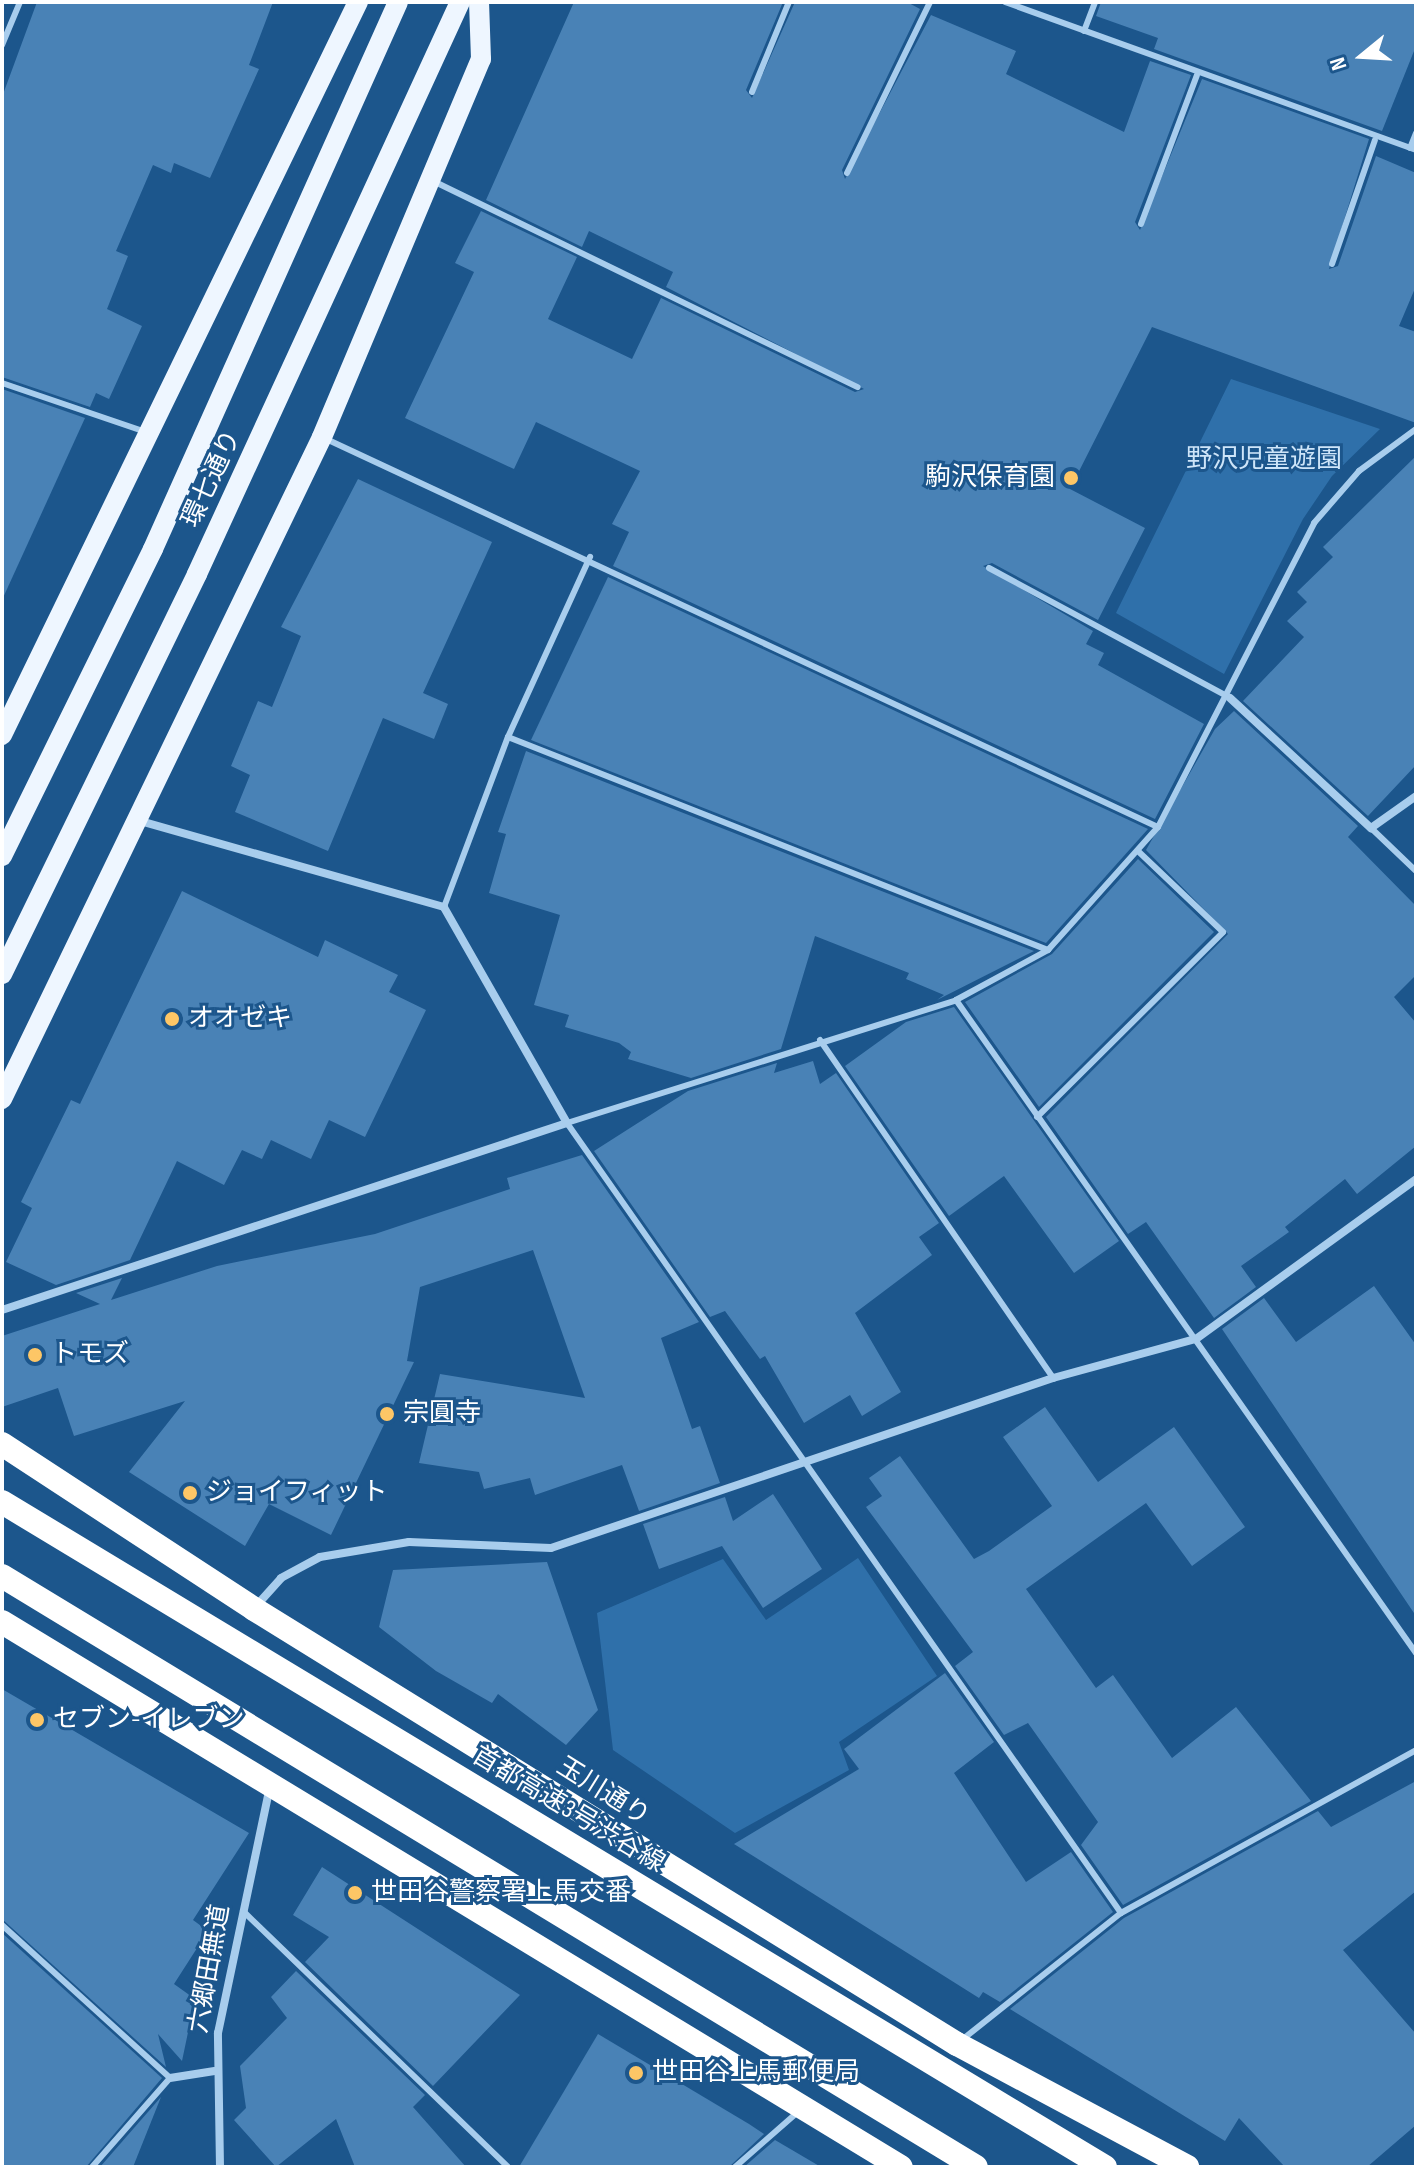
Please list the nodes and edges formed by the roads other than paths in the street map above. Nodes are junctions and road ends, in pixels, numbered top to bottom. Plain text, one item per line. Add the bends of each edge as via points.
1 (20, 2) edge
2 (358, 2) edge
3 (398, 2) edge
4 (460, 2) edge
5 (479, 2) edge
6 (789, 2) edge
7 (930, 2) edge
8 (1005, 2) edge
9 (1095, 2) edge
10 (2, 15) edge
11 (12, 20) junction
12 (1084, 31) junction
13 (2, 45) edge
14 (1197, 75) junction
15 (752, 92) dead end
16 (1416, 133) edge
17 (1375, 140) junction
18 (1413, 149) edge
19 (847, 173) dead end
20 (430, 180) junction
21 (1141, 224) dead end
22 (1332, 264) dead end
23 (2, 383) edge
24 (858, 387) dead end
25 (1416, 429) edge
26 (147, 433) junction
27 (322, 437) junction
28 (590, 557) junction
29 (989, 568) dead end
30 (1230, 698) junction
31 (2, 735) edge
32 (508, 737) junction
33 (1416, 796) edge
34 (134, 819) junction
35 (1158, 827) junction
36 (1371, 828) junction
37 (1139, 852) junction
38 (2, 856) edge
39 (1416, 871) edge
40 (444, 907) junction
41 (1048, 950) junction
42 (2, 974) edge
43 (956, 1000) junction
44 (820, 1040) junction
45 (2, 1099) edge
46 (1037, 1117) junction
47 (567, 1123) junction
48 (1416, 1179) edge
49 (2, 1310) edge
50 (1196, 1339) junction
51 (1053, 1378) junction
52 (2, 1444) edge
53 (803, 1463) junction
54 (2, 1502) edge
55 (2, 1576) edge
56 (254, 1609) junction
57 (2, 1622) edge
58 (1416, 1653) edge
59 (1416, 1750) edge
60 (271, 1780) junction
61 (241, 1909) junction
62 (1121, 1913) junction
63 (2, 1925) edge
64 (957, 2044) junction
65 (214, 2071) junction
66 (170, 2078) junction
67 (803, 2108) junction
68 (92, 2167) edge
69 (220, 2167) edge
70 (508, 2167) edge
71 (735, 2167) edge
72 (901, 2167) edge
73 (976, 2167) edge
74 (1105, 2167) edge
75 (1187, 2167) edge

1 - 11 lane
2 - 26 main road
3 - 38 main road, 環七通り via 153,549
4 - 42 main road, 環七通り via 197,574
5 - 20 main road via 481,59
6 - 15 lane
7 - 19 lane
8 - 12 lane
9 - 12 lane
10 - 11 lane
11 - 13 lane
12 - 14 lane
14 - 17 lane
14 - 21 lane
16 - 18 lane
17 - 18 lane
17 - 22 lane
20 - 24 lane
20 - 27 main road
23 - 26 lane
25 - 30 lane via 1359,471 1314,523
26 - 31 main road
27 - 28 lane
27 - 34 main road
28 - 32 lane
28 - 35 lane
29 - 30 lane
30 - 35 lane
30 - 36 street
32 - 40 lane
32 - 41 lane
33 - 36 street
34 - 40 street
34 - 45 main road
35 - 37 lane
36 - 39 lane
37 - 41 lane
37 - 46 lane via 1223,932
40 - 47 street
41 - 43 lane
43 - 44 lane
43 - 46 lane
44 - 47 lane
44 - 51 lane
46 - 50 lane
47 - 49 street
47 - 53 lane
48 - 50 street
50 - 51 street
50 - 58 lane
51 - 53 street
52 - 56 highway, 玉川通り
53 - 56 street via 551,1548 409,1542 320,1557 281,1578
53 - 62 lane
54 - 74 highway, 首都高速3号渋谷線
55 - 73 highway
56 - 64 highway, 玉川通り
57 - 60 highway
59 - 62 lane
60 - 61 street, 六郷田無道
60 - 67 highway
61 - 65 street, 六郷田無道
61 - 70 lane
62 - 64 lane
63 - 66 lane
64 - 75 highway, 玉川通り
65 - 66 street
65 - 69 street, 六郷田無道
66 - 68 lane
67 - 71 lane
67 - 72 highway

